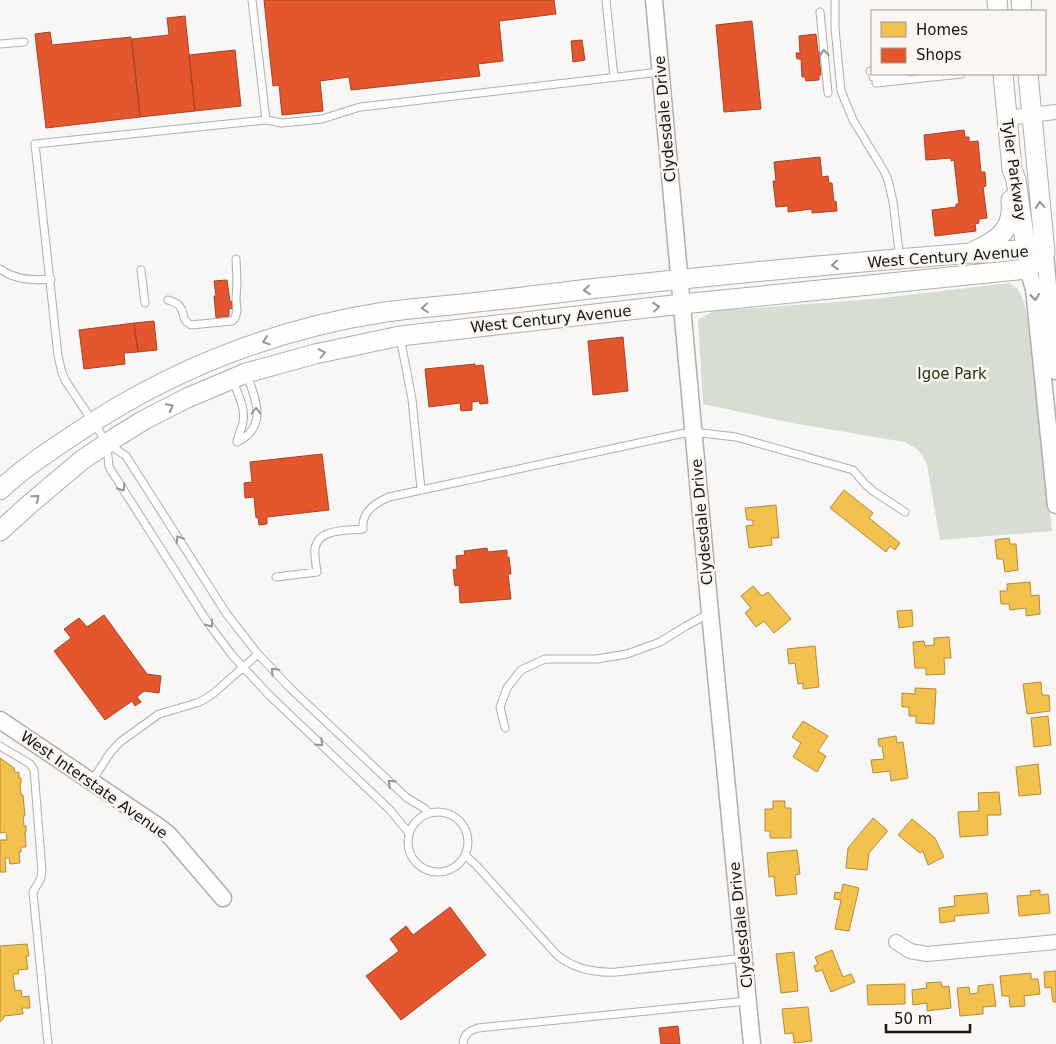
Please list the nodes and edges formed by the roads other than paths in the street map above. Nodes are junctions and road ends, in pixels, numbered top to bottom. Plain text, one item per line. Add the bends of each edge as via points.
1 (252, 0) edge
2 (606, 0) edge
3 (654, 0) edge
4 (835, 0) edge
5 (820, 12) dead end
6 (24, 42) dead end
7 (0, 44) edge
8 (660, 72) junction
9 (1003, 75) edge
10 (1028, 75) edge
11 (614, 77) junction
12 (828, 93) dead end
13 (1056, 112) edge
14 (1032, 116) junction
15 (1007, 118) junction
16 (266, 120) junction
17 (1012, 169) junction
18 (1026, 250) junction
19 (971, 252) junction
20 (1045, 254) junction
21 (900, 258) junction
22 (236, 259) dead end
23 (0, 269) edge
24 (1028, 269) junction
25 (141, 270) dead end
26 (51, 279) junction
27 (680, 279) junction
28 (168, 300) dead end
29 (145, 303) dead end
30 (682, 304) junction
31 (400, 336) junction
32 (1056, 371) edge
33 (239, 376) junction
34 (1051, 401) edge
35 (93, 422) junction
36 (693, 432) junction
37 (107, 443) junction
38 (421, 489) junction
39 (0, 490) edge
40 (1056, 505) edge
41 (906, 512) dead end
42 (0, 531) edge
43 (276, 576) dead end
44 (710, 613) junction
45 (258, 654) junction
46 (243, 668) junction
47 (0, 720) edge
48 (505, 728) dead end
49 (0, 746) edge
50 (92, 782) junction
51 (429, 813) junction
52 (409, 833) junction
53 (465, 855) junction
54 (223, 898) dead end
55 (896, 942) dead end
56 (1056, 942) edge
57 (744, 958) junction
58 (748, 1001) junction
59 (48, 1044) edge
60 (463, 1044) edge
61 (752, 1044) edge

1 - 16 lane
2 - 11 lane
3 - 8 street, Clydesdale Drive
4 - 21 lane via 841,92 853,120 888,180
12 -> 5 lane
6 - 7 lane
8 - 11 lane
8 - 27 street, Clydesdale Drive
9 - 15 main road, Tyler Parkway
10 - 14 main road, Tyler Parkway
11 - 16 lane via 360,107 322,120 282,124
13 - 14 street
14 - 15 street
20 -> 14 main road, Tyler Parkway
15 - 17 main road, Tyler Parkway
16 - 26 lane via 36,144
17 - 18 main road, Tyler Parkway
17 - 19 main road via 1010,222 995,241
18 - 19 main road, West Century Avenue
18 - 20 main road, West Century Avenue
18 - 24 street, Tyler Parkway
19 - 21 main road, West Century Avenue
20 - 24 main road, West Century Avenue
20 - 32 street, Tyler Parkway
21 -> 27 main road, West Century Avenue
22 - 28 lane via 237,311 232,321 192,325 184,319 182,308
23 - 26 lane via 21,279
24 - 30 main road, West Century Avenue
24 -> 34 street, Tyler Parkway
25 - 29 lane
26 - 35 lane via 62,373
27 - 30 street, Clydesdale Drive
27 -> 35 main road, West Century Avenue via 385,312 314,326 197,366 145,391
31 -> 30 main road, West Century Avenue
30 - 36 street, Clydesdale Drive
33 -> 31 main road, West Century Avenue via 315,354
31 - 38 lane via 412,399
33 -> 33 lane via 244,414 237,442 254,428 257,414 256,401
37 -> 33 main road, West Century Avenue via 144,420
34 - 40 street, Tyler Parkway
35 - 37 lane
35 - 39 main road, West Century Avenue
36 - 38 lane
36 - 41 lane via 736,437 853,470 873,492
36 - 44 street, Clydesdale Drive
42 -> 37 main road, West Century Avenue via 82,460
45 -> 37 lane via 216,598 126,456
37 -> 46 lane via 108,467 208,623
38 - 43 lane via 378,503 364,516 363,529 323,536 315,549 317,572
44 - 48 lane via 660,642 627,654 597,659 545,659 521,670 507,688 500,707
44 - 57 street, Clydesdale Drive
45 - 46 lane
51 -> 45 lane via 407,798
46 - 50 lane via 205,699 159,714 120,742
46 -> 52 lane via 390,810
47 - 50 street, West Interstate Avenue
49 - 59 lane via 30,764 34,770 42,871 33,892
50 - 54 street, West Interstate Avenue via 159,827
51 - 52 lane via 420,817
51 - 53 lane via 449,814 464,826 468,846
52 - 53 lane via 409,852 422,868 441,872 451,869
53 - 57 lane via 557,955 583,968 616,972
55 - 56 street via 910,951 927,954
57 - 58 street, Clydesdale Drive
58 - 60 lane via 478,1028 467,1034
58 - 61 street, Clydesdale Drive

